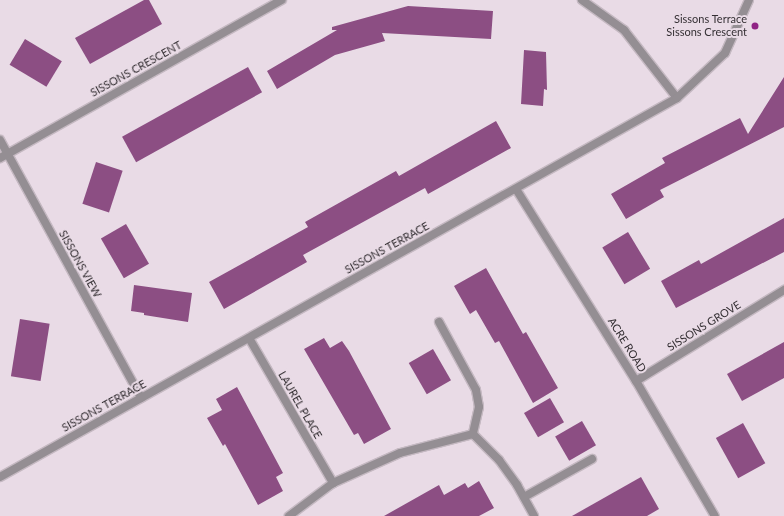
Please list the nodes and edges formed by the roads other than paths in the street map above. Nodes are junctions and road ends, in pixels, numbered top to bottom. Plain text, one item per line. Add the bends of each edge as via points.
1 (282, 0) edge
2 (582, 0) edge
3 (749, 0) edge
4 (677, 98) junction
5 (0, 140) edge
6 (4, 156) edge
7 (516, 188) junction
8 (784, 290) edge
9 (439, 322) dead end
10 (249, 338) junction
11 (636, 381) junction
12 (141, 398) junction
13 (473, 434) junction
14 (592, 459) dead end
15 (0, 478) edge
16 (333, 482) junction
17 (524, 497) junction
18 (289, 516) edge
19 (534, 516) edge
20 (715, 516) edge

1 - 6 street, SISSONS CRESCENT
2 - 4 street via 624,30
3 - 4 street, SISSONS TERRACE via 725,53
4 - 7 street, SISSONS TERRACE
5 - 6 street, SISSONS VIEW
6 - 12 street, SISSONS VIEW
7 - 10 street, SISSONS TERRACE
7 - 11 street, ACRE ROAD
8 - 11 street, SISSONS GROVE
9 - 13 street via 476,390 479,407
10 - 12 street, SISSONS TERRACE
10 - 16 street, LAUREL PLACE
11 - 20 street, ACRE ROAD
12 - 15 street, SISSONS TERRACE
13 - 16 street via 400,453
13 - 17 street via 499,460
14 - 17 street
16 - 18 street
17 - 19 street

